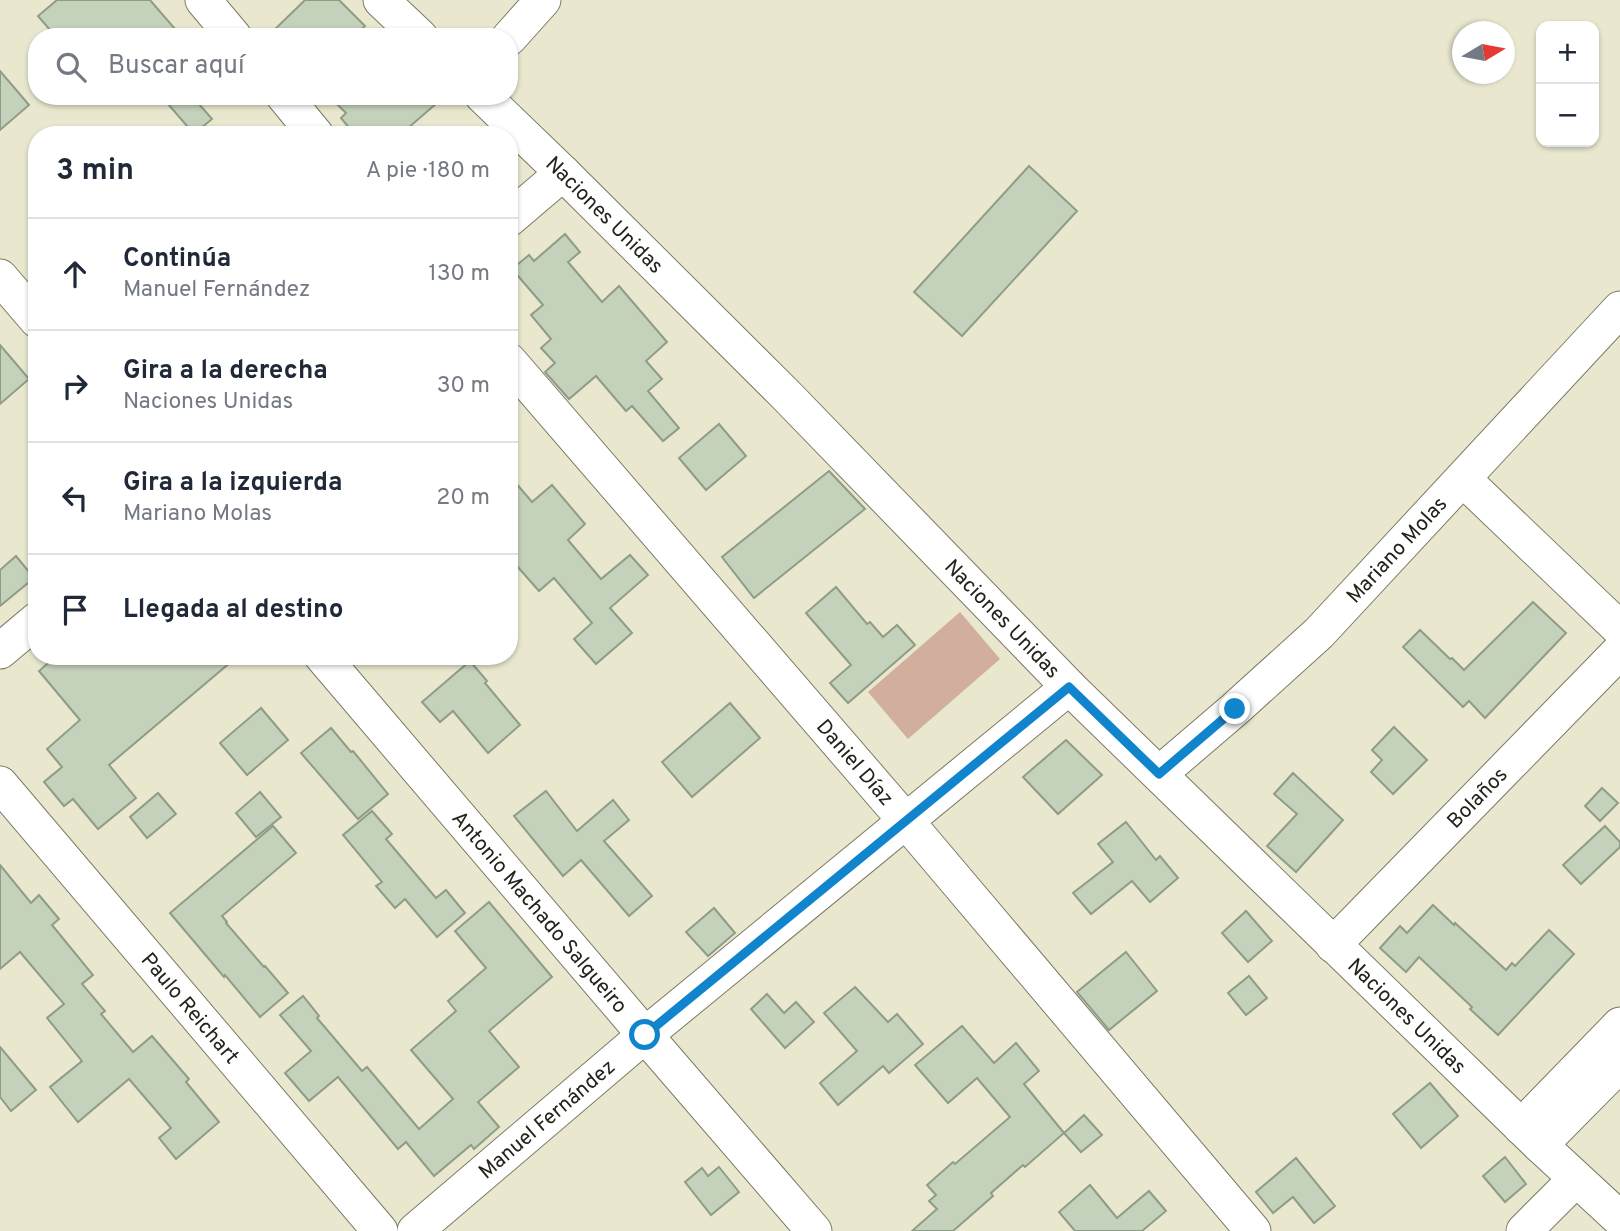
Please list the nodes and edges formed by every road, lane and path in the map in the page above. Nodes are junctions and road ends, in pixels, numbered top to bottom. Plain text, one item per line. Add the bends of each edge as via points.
1 (203, 0) edge
2 (381, 0) edge
3 (543, 0) edge
4 (226, 28) edge
5 (411, 28) edge
6 (518, 28) edge
7 (291, 105) edge
8 (497, 105) edge
9 (309, 126) edge
10 (517, 126) edge
11 (518, 127) edge
12 (563, 173) junction
13 (518, 211) edge
14 (0, 277) edge
15 (1620, 309) edge
16 (28, 310) edge
17 (518, 371) edge
18 (1463, 479) junction
19 (28, 628) edge
20 (1620, 629) edge
21 (0, 651) edge
22 (1620, 651) edge
23 (330, 665) edge
24 (1069, 687) junction
25 (1159, 774) junction
26 (0, 784) edge
27 (906, 821) junction
28 (1333, 944) junction
29 (1620, 1025) edge
30 (645, 1035) junction
31 (1620, 1064) edge
32 (1530, 1136) junction
33 (1576, 1179) junction
34 (1620, 1219) edge
35 (380, 1231) edge
36 (415, 1231) edge
37 (814, 1231) edge
38 (1253, 1231) edge
39 (1524, 1231) edge

1 - 4 street
2 - 5 street
3 - 6 street
7 - 9 street
8 - 10 street, Naciones Unidas
11 - 12 street, Naciones Unidas
12 - 13 street
12 - 24 street, Naciones Unidas
14 - 16 street
15 - 18 street, Mariano Molas
17 - 27 street, Daniel Díaz
18 - 20 street
18 - 25 street, Mariano Molas via 1319,633
19 - 21 street
22 - 28 street, Bolaños
23 - 30 street, Antonio Machado Salgueiro
24 - 25 street, Naciones Unidas
24 - 27 street, Manuel Fernández
25 - 28 street, Naciones Unidas
26 - 35 street, Paulo Reichart
27 - 30 street, Manuel Fernández
27 - 38 street, Daniel Díaz
28 - 32 street, Naciones Unidas
29 - 32 street
30 - 36 street, Manuel Fernández
30 - 37 street, Antonio Machado Salgueiro
31 - 32 street
32 - 33 street, Naciones Unidas
33 - 34 street, Naciones Unidas
33 - 39 street

